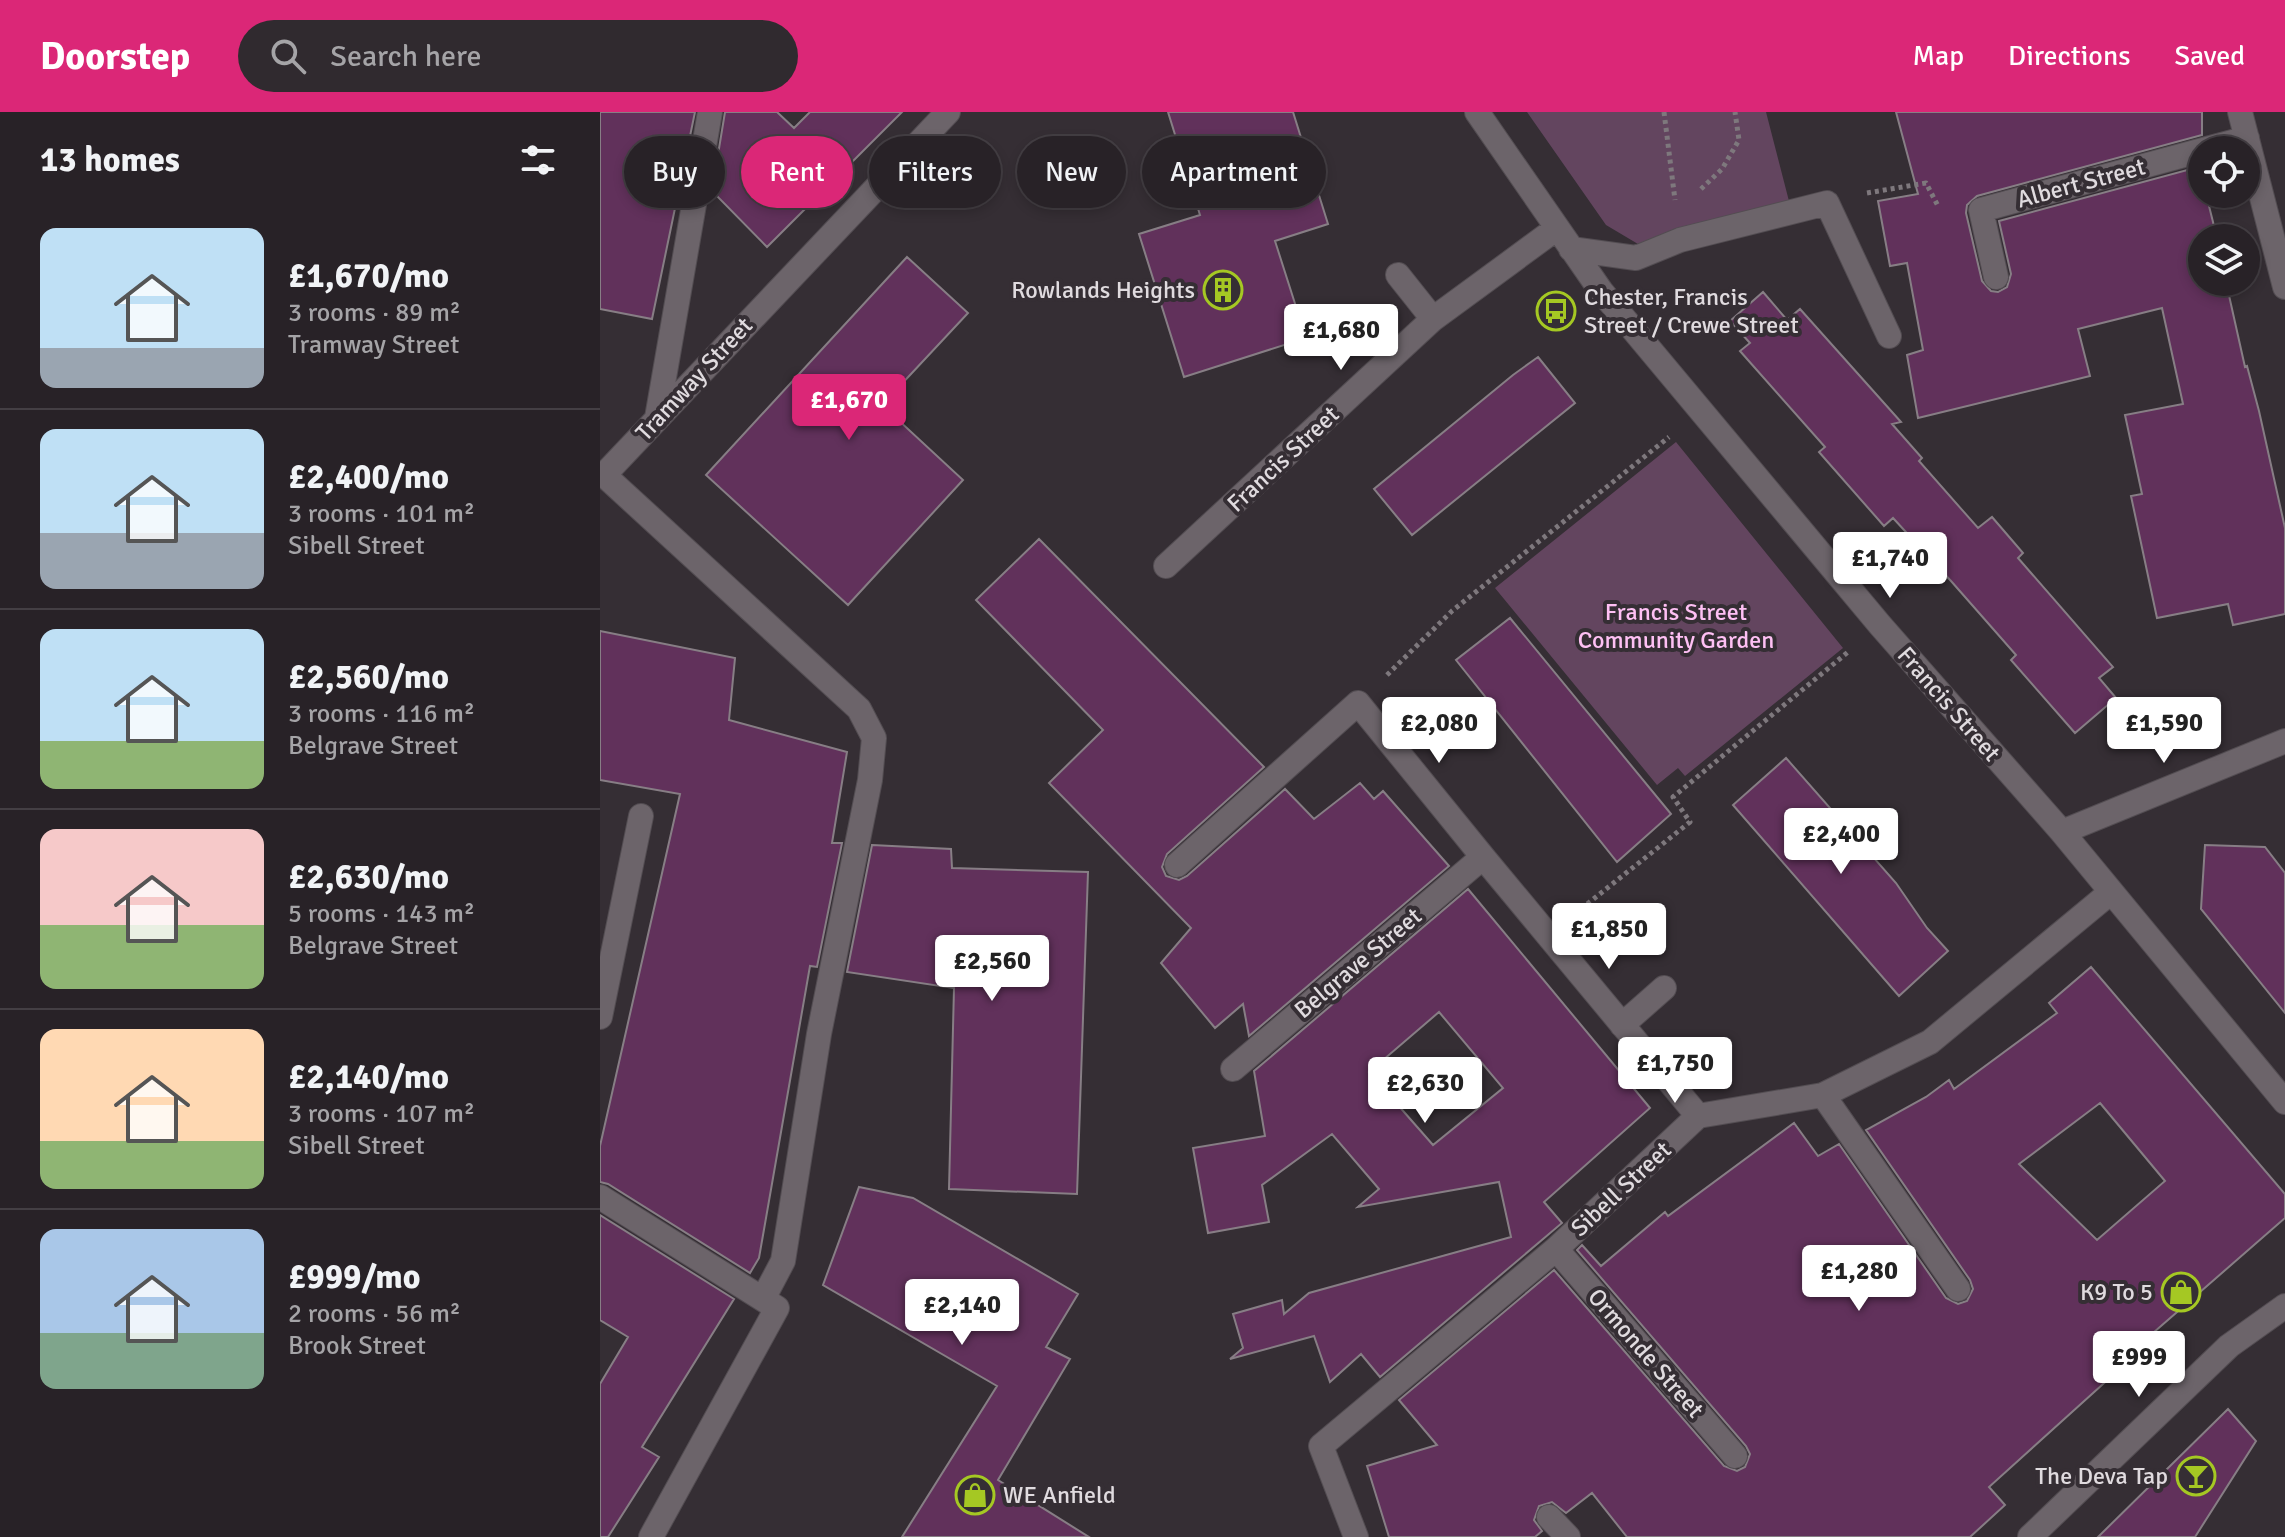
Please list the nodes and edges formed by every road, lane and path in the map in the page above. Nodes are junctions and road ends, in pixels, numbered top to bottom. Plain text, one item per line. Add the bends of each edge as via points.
1 (710, 112) edge
2 (948, 112) edge
3 (1477, 112) edge
4 (1664, 112) edge
5 (1735, 112) edge
6 (2240, 112) edge
7 (2246, 136) edge
8 (2188, 154) edge
9 (2260, 189) edge
10 (1675, 201) junction
11 (1827, 203) junction
12 (1981, 210) junction
13 (1557, 228) junction
14 (1680, 240) junction
15 (1571, 249) junction
16 (1398, 275) dead end
17 (1996, 277) dead end
18 (2285, 287) edge
19 (1433, 319) junction
20 (1889, 336) dead end
21 (1701, 411) junction
22 (657, 418) junction
23 (602, 474) edge
24 (1166, 566) dead end
25 (1880, 625) junction
26 (1358, 703) junction
27 (2285, 741) edge
28 (641, 816) dead end
29 (2062, 832) junction
30 (1483, 857) junction
31 (1177, 865) dead end
32 (2111, 892) junction
33 (1547, 936) junction
34 (1664, 988) dead end
35 (600, 1017) edge
36 (1622, 1025) junction
37 (1233, 1069) dead end
38 (1823, 1095) junction
39 (2285, 1102) edge
40 (1698, 1116) junction
41 (600, 1197) edge
42 (1556, 1249) junction
43 (1958, 1289) dead end
44 (763, 1299) junction
45 (2285, 1306) edge
46 (1735, 1456) dead end
47 (1549, 1517) dead end
48 (651, 1537) edge
49 (1356, 1537) edge
50 (1568, 1537) edge
51 (2030, 1537) edge

1 - 22 street
2 - 22 street, Tramway Street
3 - 13 street, Francis Street
4 - 10 path
5 - 10 path via 1739,140 1722,169 1702,189
6 - 7 street
8 - 12 street, Albert Street
9 - 18 street
10 - 14 path
11 - 12 path via 1926,183 1944,217
11 - 14 street
11 - 20 street
12 - 17 street
13 - 15 street, Francis Street
13 - 19 street, Francis Street
14 - 15 street via 1636,258
15 - 21 street, Francis Street
16 - 19 street
19 - 24 street, Francis Street
21 - 25 street, Francis Street
21 - 26 path via 1452,611
22 - 23 street, Tramway Street
23 - 44 street via 859,709 874,738 783,1261
25 - 29 street, Francis Street
25 - 33 path via 1673,797 1690,822
26 - 30 street
26 - 31 street
27 - 29 street
28 - 35 street
29 - 32 street, Francis Street
30 - 33 street
30 - 37 street, Belgrave Street
32 - 38 street via 1930,1042
32 - 39 street, Francis Street
33 - 36 street
34 - 36 street
36 - 40 street
38 - 40 street
38 - 43 street
40 - 42 street, Sibell Street
41 - 44 street
42 - 46 street, Ormonde Street
42 - 49 street, Sibell Street via 1321,1446
44 - 48 street via 777,1308
45 - 51 street via 2229,1346
47 - 50 street

